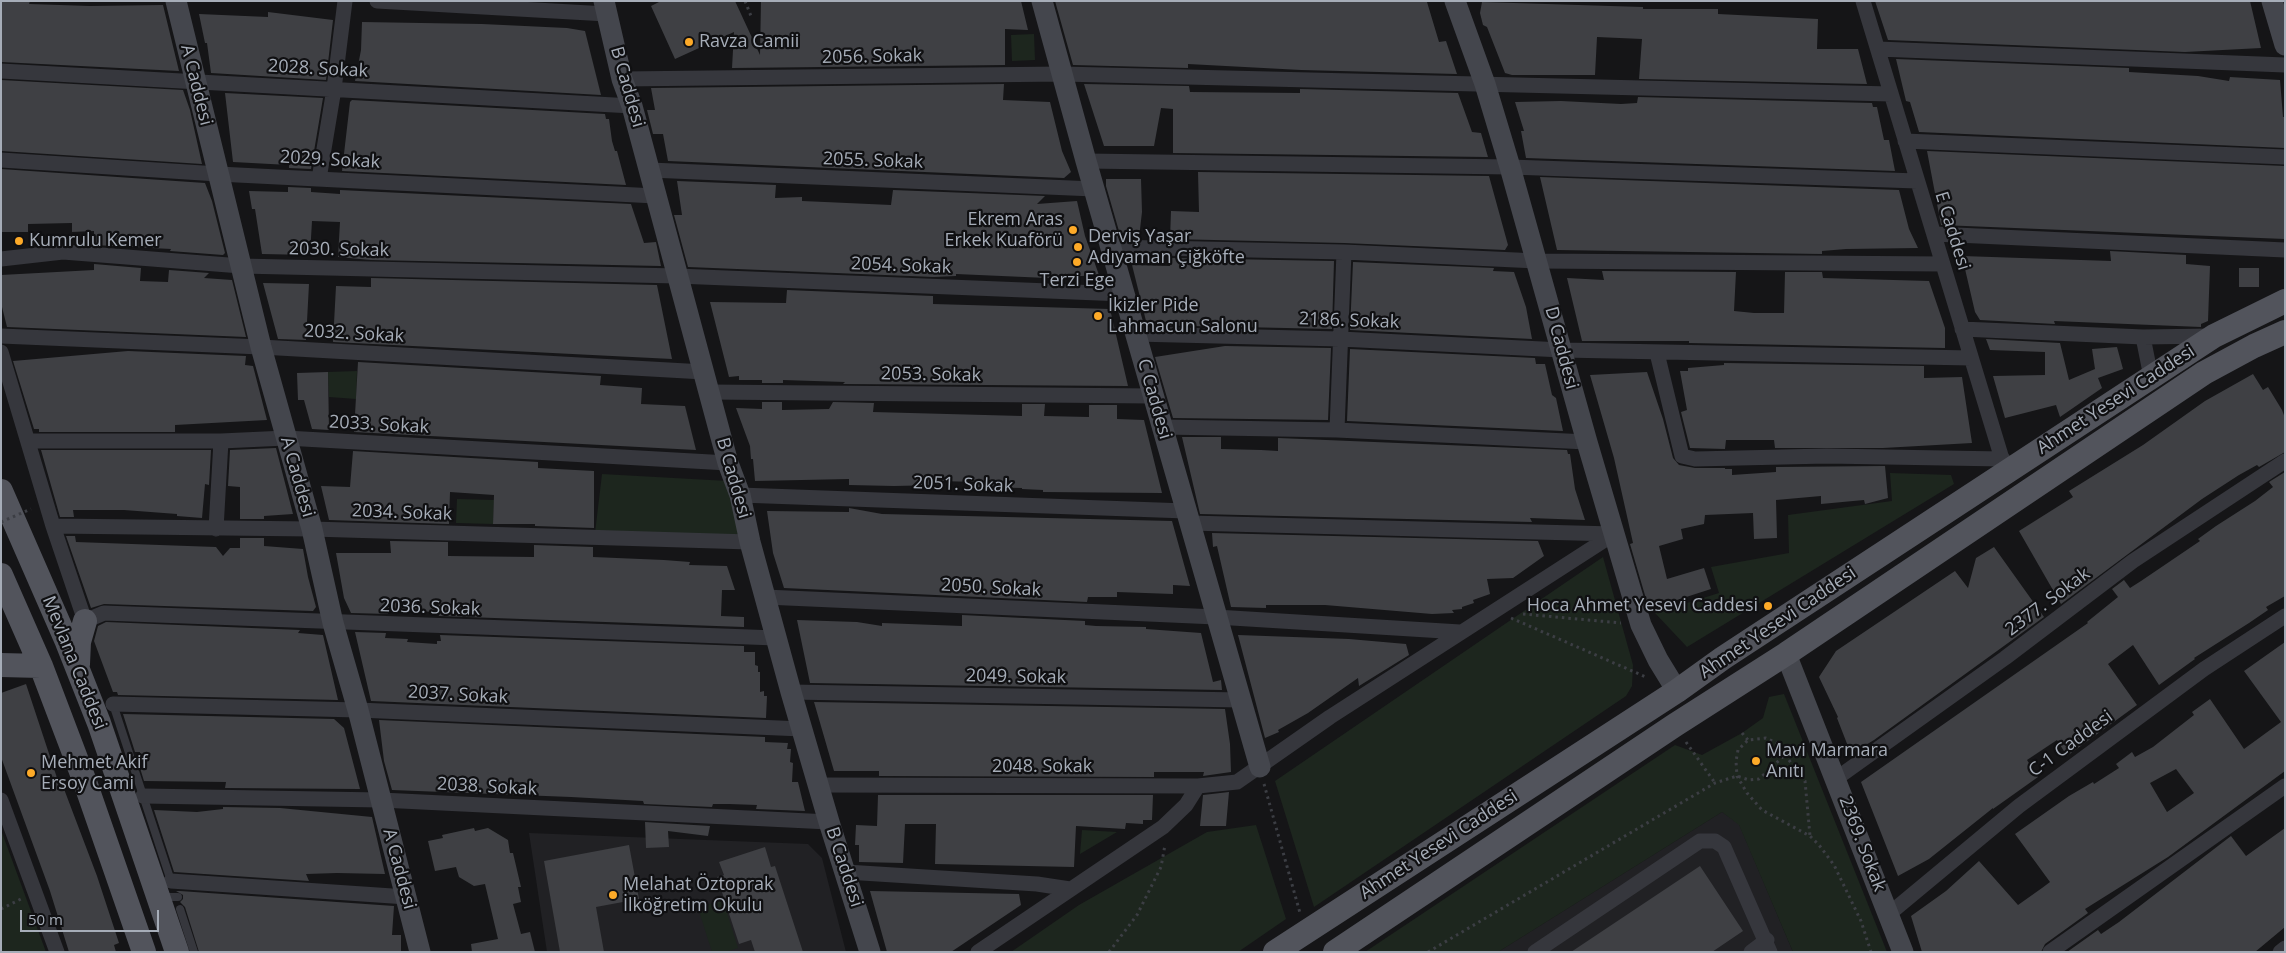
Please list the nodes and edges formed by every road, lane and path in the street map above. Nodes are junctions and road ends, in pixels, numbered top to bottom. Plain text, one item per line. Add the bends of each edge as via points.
1 (176, 1) edge
2 (345, 1) edge
3 (377, 1) edge
4 (745, 1) edge
5 (1042, 1) edge
6 (1455, 1) edge
7 (1862, 1) edge
8 (2272, 1) edge
9 (606, 8) edge
10 (751, 16) dead end
11 (2285, 45) edge
12 (1878, 48) junction
13 (2285, 65) edge
14 (1, 71) edge
15 (1062, 74) junction
16 (622, 79) junction
17 (194, 81) junction
18 (1485, 84) junction
19 (334, 89) junction
20 (1891, 94) junction
21 (632, 106) junction
22 (1906, 141) junction
23 (2285, 157) edge
24 (1, 160) edge
25 (1086, 161) junction
26 (1510, 167) junction
27 (650, 170) junction
28 (218, 174) junction
29 (319, 179) junction
30 (1917, 181) junction
31 (1094, 189) junction
32 (656, 196) junction
33 (1934, 234) junction
34 (1110, 247) junction
35 (2285, 250) edge
36 (1344, 252) junction
37 (1, 260) edge
38 (1537, 261) junction
39 (1943, 264) junction
40 (241, 266) junction
41 (677, 276) junction
42 (1123, 294) junction
43 (2285, 301) edge
44 (1962, 329) junction
45 (2285, 332) edge
46 (1135, 334) junction
47 (1, 336) edge
48 (2214, 336) junction
49 (2143, 337) junction
50 (1340, 339) junction
51 (261, 347) junction
52 (1562, 350) junction
53 (1, 352) edge
54 (1657, 353) junction
55 (1971, 358) junction
56 (2151, 377) junction
57 (707, 382) junction
58 (1152, 396) junction
59 (1162, 427) junction
60 (1337, 430) junction
61 (286, 438) junction
62 (28, 441) junction
63 (221, 441) junction
64 (1587, 442) junction
65 (2285, 460) edge
66 (728, 463) junction
67 (2005, 466) junction
68 (1, 491) edge
69 (740, 495) junction
70 (31, 509) dead end
71 (1187, 517) junction
72 (1, 522) edge
73 (53, 526) junction
74 (216, 529) junction
75 (312, 529) junction
76 (1614, 534) junction
77 (750, 542) junction
78 (3, 584) edge
79 (765, 597) junction
80 (1494, 611) junction
81 (2285, 616) edge
82 (1216, 617) junction
83 (85, 621) junction
84 (333, 623) junction
85 (1641, 625) junction
86 (1460, 632) junction
87 (776, 638) junction
88 (1786, 654) junction
89 (1, 665) edge
90 (41, 666) junction
91 (78, 669) junction
92 (1677, 690) junction
93 (791, 692) junction
94 (1241, 700) junction
95 (112, 704) joint
96 (358, 710) junction
97 (1683, 720) junction
98 (802, 730) junction
99 (1742, 732) dead end
100 (1748, 740) junction
101 (1826, 753) junction
102 (1786, 754) junction
103 (1260, 767) junction
104 (1738, 776) junction
105 (1837, 778) junction
106 (1715, 783) junction
107 (820, 784) junction
108 (1198, 786) junction
109 (2285, 786) edge
110 (143, 796) junction
111 (1, 800) edge
112 (381, 800) junction
113 (829, 822) junction
114 (1163, 827) junction
115 (1810, 836) junction
116 (1468, 863) junction
117 (846, 872) junction
118 (1070, 889) junction
119 (169, 891) junction
120 (407, 897) junction
121 (180, 909) dead end
122 (1889, 914) junction
123 (1305, 932) junction
124 (1769, 946) edge
125 (2285, 948) edge
126 (57, 952) edge
127 (144, 952) edge
128 (177, 952) edge
129 (194, 952) edge
130 (420, 952) edge
131 (870, 952) edge
132 (978, 952) edge
133 (1109, 952) edge
134 (1275, 952) edge
135 (1335, 952) edge
136 (1428, 952) edge
137 (1535, 952) edge
138 (1751, 952) edge
139 (1871, 952) edge
140 (1903, 952) edge
141 (2050, 952) edge
142 (2280, 952) edge

1 - 17 street, A Caddesi
2 - 19 street
3 - 9 street
4 - 10 path
5 - 15 street, C Caddesi
6 - 18 street, D Caddesi
7 - 12 street, E Caddesi
8 - 11 street
9 - 16 street, B Caddesi
12 - 13 street
12 - 20 street, E Caddesi
14 - 17 street, 2028. Sokak
15 - 16 street, 2056. Sokak
15 - 18 street, 2056. Sokak
15 - 25 street, C Caddesi
16 - 21 street, B Caddesi
17 - 19 street, 2028. Sokak
17 - 28 street, A Caddesi
18 - 20 street, 2056. Sokak
18 - 26 street, D Caddesi
19 - 21 street, 2028. Sokak
19 - 29 street
20 - 22 street, E Caddesi
21 - 27 street, B Caddesi
22 - 23 street
22 - 30 street, E Caddesi
24 - 28 street, 2029. Sokak
25 - 26 street
25 - 31 street, C Caddesi
26 - 30 street
26 - 38 street, D Caddesi
27 - 31 street, 2055. Sokak
27 - 32 street, B Caddesi
28 - 29 street, 2029. Sokak
28 - 40 street, A Caddesi
29 - 32 street, 2029. Sokak
30 - 33 street, E Caddesi
31 - 34 street, C Caddesi
32 - 41 street, B Caddesi
33 - 35 street
33 - 39 street, E Caddesi
34 - 36 street
34 - 42 street, C Caddesi
36 - 38 street
36 - 50 street
37 - 40 street, 2030. Sokak via 63,252
38 - 39 street
38 - 52 street, D Caddesi
39 - 44 street, E Caddesi
40 - 41 street, 2030. Sokak
40 - 51 street, A Caddesi
41 - 42 street, 2054. Sokak
41 - 57 street, B Caddesi
42 - 46 street, C Caddesi
43 - 48 main road, Ahmet Yesevi Caddesi
44 - 49 street
44 - 55 street, E Caddesi
45 - 88 main road, Ahmet Yesevi Caddesi via 2204,373
46 - 50 street, 2186. Sokak
46 - 58 street, C Caddesi
47 - 51 street, 2032. Sokak
48 - 49 street
48 - 56 main road, Ahmet Yesevi Caddesi
49 - 56 street
50 - 52 street, 2186. Sokak
50 - 60 street
51 - 57 street, 2032. Sokak
51 - 61 street, A Caddesi
52 - 54 street, 2186. Sokak
52 - 64 street, D Caddesi
53 - 62 street
54 - 55 street, 2186. Sokak
54 - 67 street via 1682,456 1695,459 1826,456
55 - 67 street, E Caddesi
56 - 67 main road, Ahmet Yesevi Caddesi
57 - 58 street, 2053. Sokak
57 - 66 street, B Caddesi
58 - 59 street, C Caddesi
59 - 60 street
59 - 71 street, C Caddesi
60 - 64 street
61 - 63 street, 2033. Sokak
61 - 66 street, 2033. Sokak
61 - 75 street, A Caddesi
62 - 63 street, 2033. Sokak
62 - 73 street
63 - 74 street
64 - 76 street, D Caddesi
65 - 105 street, 2377. Sokak via 2133,561 2005,658
66 - 69 street, B Caddesi
67 - 92 main road, Ahmet Yesevi Caddesi
68 - 91 main road, Mevlana Caddesi
69 - 71 street, 2051. Sokak
69 - 77 street, B Caddesi
70 - 72 path, bridge
71 - 76 street, 2051. Sokak
71 - 82 street, C Caddesi
73 - 74 street, 2034. Sokak
73 - 83 street
74 - 75 street, 2034. Sokak
75 - 77 street, 2034. Sokak
75 - 84 street, A Caddesi
76 - 80 street, 2048. Sokak
76 - 85 street, D Caddesi
77 - 79 street, B Caddesi
78 - 90 main road, Mevlana Caddesi
79 - 82 street, 2050. Sokak
79 - 87 street, B Caddesi
80 - 85 path
80 - 86 street, 2048. Sokak
80 - 92 path
81 - 122 street, C-1 Caddesi via 2204,669 2019,806
82 - 86 street, 2050. Sokak
82 - 94 street, C Caddesi
83 - 84 street, 2036. Sokak via 104,613
83 - 91 main road via 79,642
84 - 87 street, 2036. Sokak
84 - 96 street, A Caddesi
85 - 92 street, D Caddesi
86 - 103 street, 2048. Sokak via 1330,716
87 - 93 street, B Caddesi
88 - 97 main road, Ahmet Yesevi Caddesi
88 - 101 street, 2369. Sokak
89 - 90 main road
90 - 127 main road, Mevlana Caddesi via 86,782
91 - 119 main road, Mevlana Caddesi
92 - 97 main road
92 - 116 main road via 1657,730 1472,851
92 - 123 main road, Ahmet Yesevi Caddesi
93 - 94 street, 2049. Sokak
93 - 98 street, B Caddesi
94 - 103 street, C Caddesi
95 - 96 street, 2037. Sokak
95 - 110 lane
96 - 98 street, 2037. Sokak
96 - 112 street, A Caddesi
97 - 106 path
97 - 116 main road, Ahmet Yesevi Caddesi
98 - 107 street, B Caddesi
99 - 100 path
100 - 102 path via 1766,738 1778,743
100 - 104 path via 1738,750
101 - 102 path
101 - 105 street, 2369. Sokak
102 - 104 path via 1759,779
102 - 115 path via 1805,781
103 - 108 street, 2048. Sokak via 1237,782
103 - 123 path
104 - 106 path
104 - 115 path via 1762,810
105 - 122 street, 2369. Sokak
106 - 136 path
107 - 108 street, 2048. Sokak
107 - 113 street, B Caddesi
108 - 114 street via 1186,806
109 - 141 street
110 - 112 street, 2038. Sokak
110 - 119 lane
111 - 126 street
112 - 113 street, 2038. Sokak
112 - 120 street, A Caddesi
113 - 117 street, B Caddesi
114 - 118 street
114 - 133 path via 1166,848 1161,867 1137,915
115 - 139 path via 1834,865 1861,921
116 - 135 main road, Ahmet Yesevi Caddesi
117 - 118 street
117 - 131 street, B Caddesi
118 - 132 street
119 - 120 street
119 - 128 main road, Mevlana Caddesi
120 - 130 street, A Caddesi
121 - 129 lane
122 - 140 street, 2369. Sokak
123 - 134 main road, Ahmet Yesevi Caddesi
124 - 137 street via 1724,847 1714,841 1700,841
124 - 138 street
125 - 142 street

